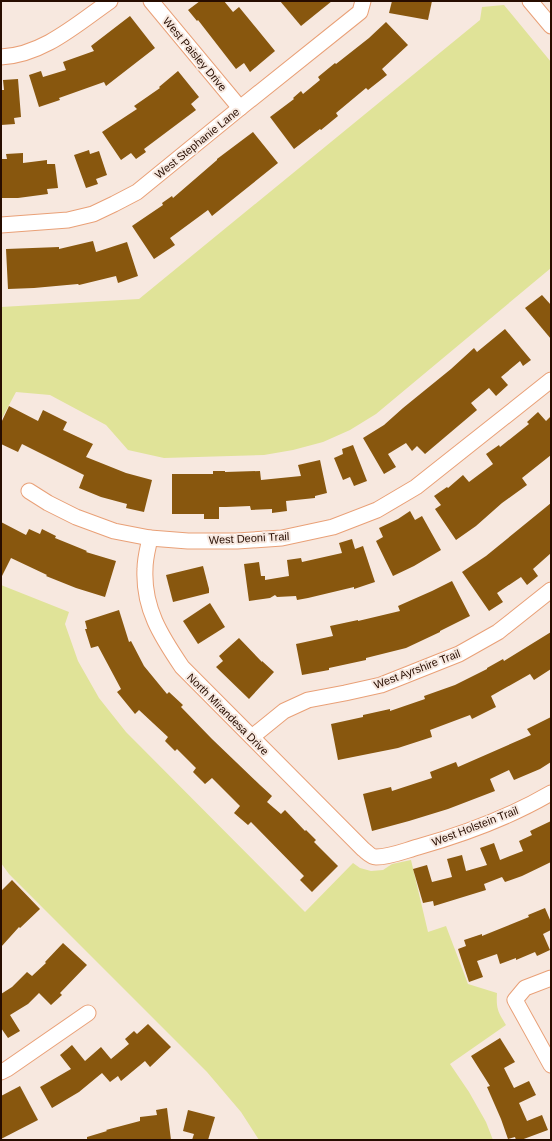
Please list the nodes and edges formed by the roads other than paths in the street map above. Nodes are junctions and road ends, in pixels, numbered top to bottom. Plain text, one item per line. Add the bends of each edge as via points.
1 (110, 1) edge
2 (151, 1) edge
3 (363, 1) edge
4 (530, 1) edge
5 (551, 26) edge
6 (1, 57) edge
7 (240, 108) junction
8 (1, 225) edge
9 (551, 380) edge
10 (29, 491) dead end
11 (150, 538) junction
12 (551, 590) edge
13 (252, 737) junction
14 (551, 793) edge
15 (374, 857) joint
16 (551, 978) edge
17 (88, 1013) dead end
18 (551, 1065) edge
19 (1, 1072) edge

1 - 6 street via 61,35 33,50
2 - 7 street, West Paisley Drive
3 - 7 street, West Stephanie Lane via 360,12
4 - 5 street
7 - 8 street, West Stephanie Lane via 137,192 114,204 93,214 68,220
9 - 11 street, West Deoni Trail via 416,488 377,510 333,527 282,538 236,541
10 - 11 street, West Deoni Trail via 76,517 114,531
11 - 13 street, North Mirandesa Drive via 145,568 146,590 152,615 165,642 182,667
12 - 13 street, West Ayrshire Trail via 498,632 459,654 381,685 308,700 284,711
13 - 15 street, North Mirandesa Drive via 363,849
14 - 15 street, West Holstein Trail via 455,836 390,856
16 - 18 street via 526,988 515,1000
17 - 19 street

